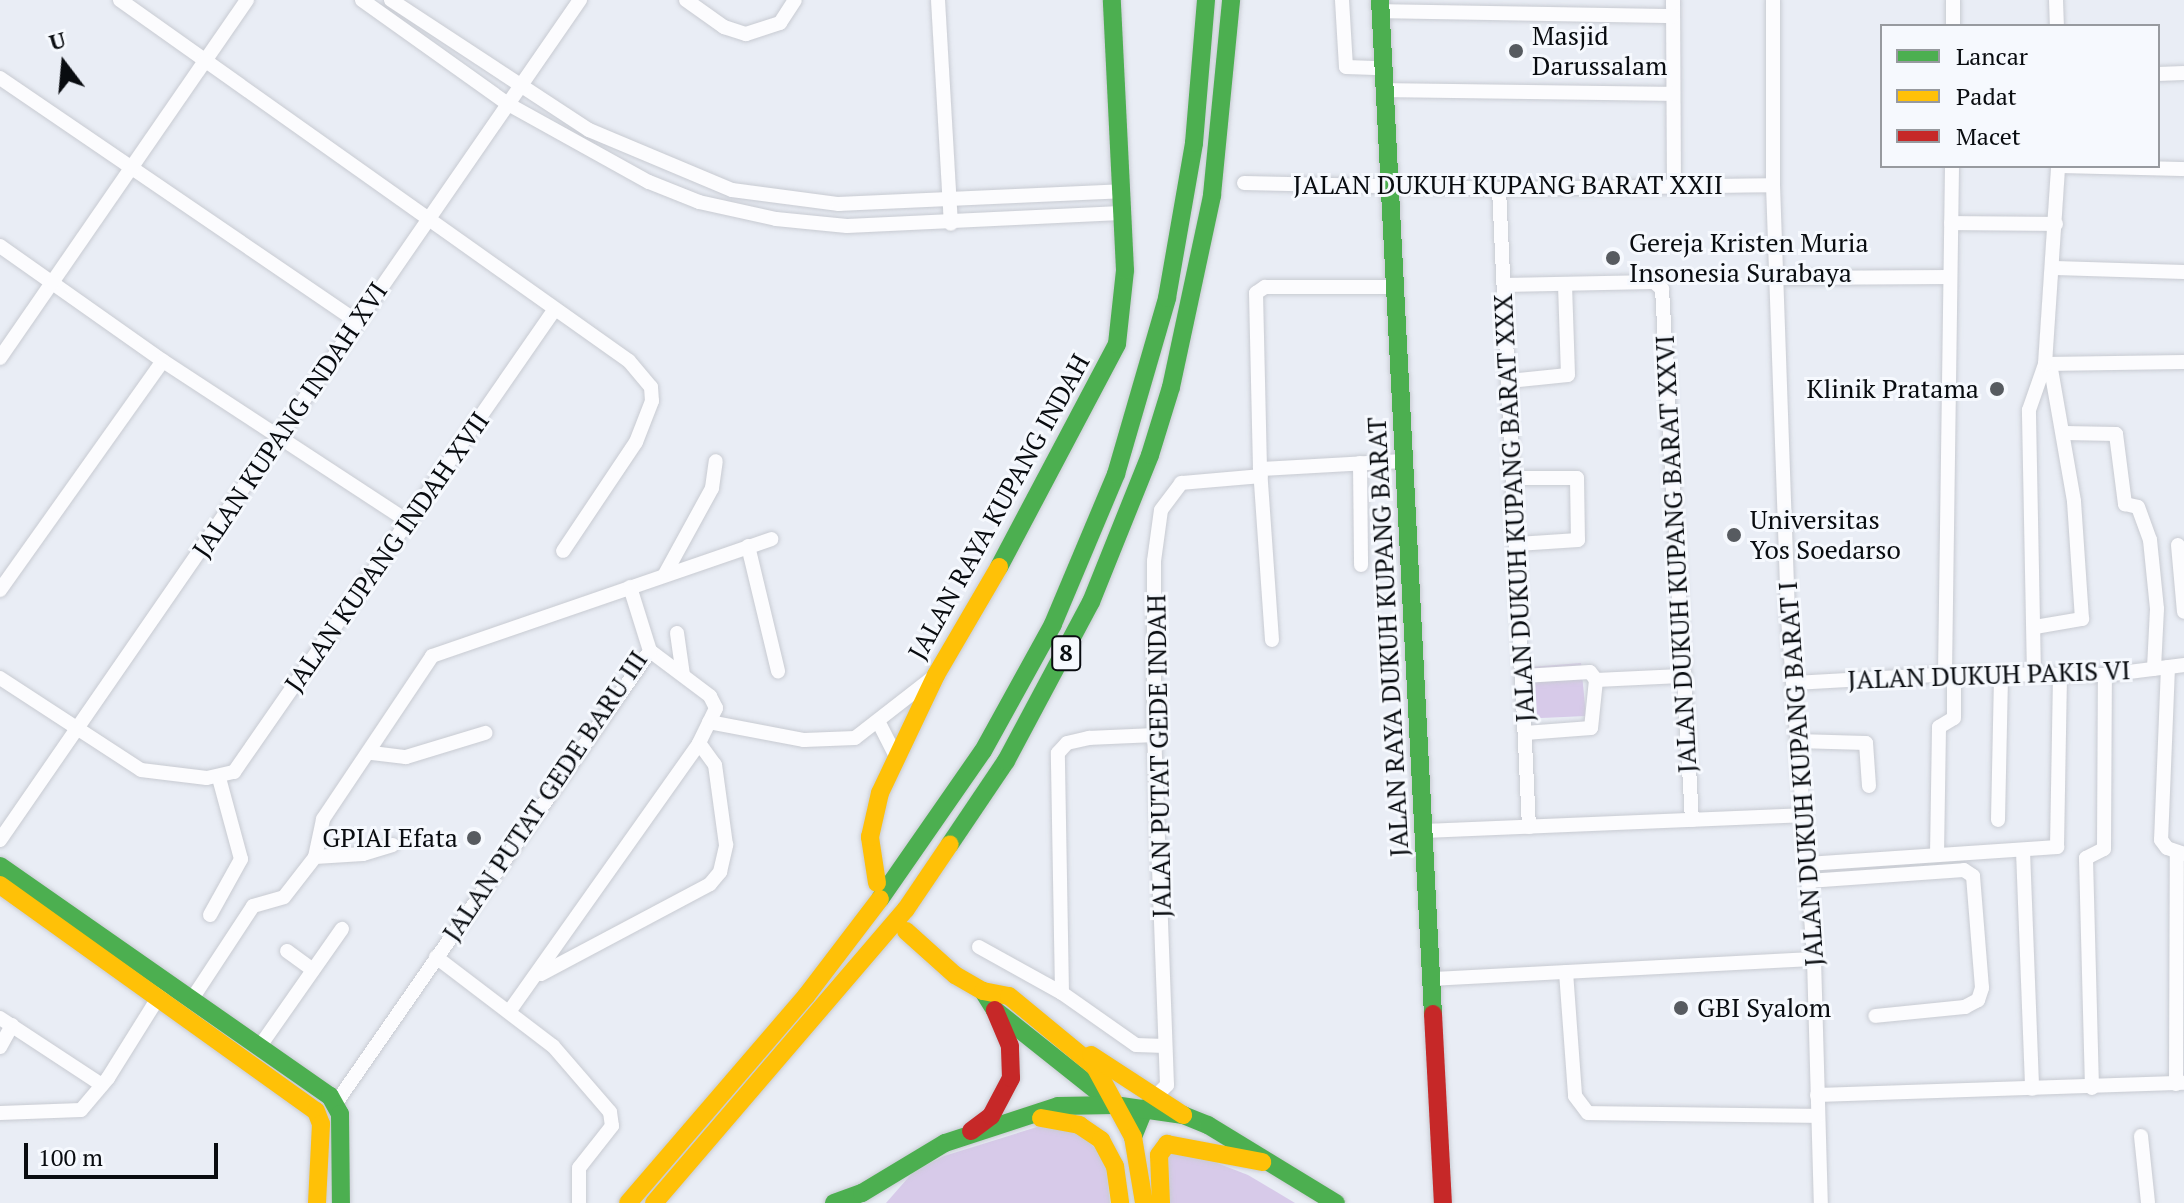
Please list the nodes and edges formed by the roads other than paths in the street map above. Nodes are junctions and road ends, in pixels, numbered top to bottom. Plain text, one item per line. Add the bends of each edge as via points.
1 (120, 0) edge
2 (247, 0) edge
3 (362, 0) edge
4 (580, 0) edge
5 (686, 0) edge
6 (795, 0) edge
7 (938, 0) edge
8 (1112, 0) edge
9 (1206, 0) edge
10 (1231, 0) edge
11 (1342, 0) edge
12 (1673, 0) edge
13 (1773, 0) edge
14 (1953, 0) edge
15 (2056, 0) edge
16 (393, 1) edge
17 (1380, 6) edge
18 (387, 16) junction
19 (1673, 16) junction
20 (1953, 24) edge
21 (2057, 24) edge
22 (453, 42) junction
23 (441, 56) junction
24 (204, 61) junction
25 (1382, 68) junction
26 (2184, 73) edge
27 (2160, 74) edge
28 (0, 78) edge
29 (520, 86) junction
30 (1385, 90) junction
31 (1672, 94) junction
32 (508, 104) junction
33 (1952, 168) edge
34 (2058, 168) edge
35 (2142, 168) edge
36 (2184, 169) edge
37 (131, 171) junction
38 (1244, 183) dead end
39 (1674, 185) junction
40 (1773, 185) junction
41 (1392, 186) junction
42 (722, 187) junction
43 (1499, 189) junction
44 (1120, 191) junction
45 (949, 200) junction
46 (714, 206) junction
47 (1121, 213) junction
48 (427, 219) junction
49 (1951, 223) junction
50 (951, 224) junction
51 (2056, 224) junction
52 (0, 246) edge
53 (2055, 268) junction
54 (2184, 272) edge
55 (1950, 277) junction
56 (1778, 278) junction
57 (54, 282) junction
58 (1504, 285) junction
59 (1565, 285) junction
60 (1397, 287) junction
61 (555, 309) junction
62 (356, 321) junction
63 (0, 358) edge
64 (163, 361) junction
65 (2184, 362) edge
66 (2048, 364) junction
67 (1509, 381) junction
68 (2065, 433) junction
69 (281, 438) junction
70 (716, 461) dead end
71 (1405, 461) junction
72 (1360, 463) junction
73 (1261, 473) junction
74 (1514, 478) junction
75 (409, 522) junction
76 (771, 539) dead end
77 (1517, 544) junction
78 (2178, 545) dead end
79 (748, 546) junction
80 (563, 551) dead end
81 (1361, 565) dead end
82 (665, 574) junction
83 (630, 587) junction
84 (0, 590) edge
85 (2184, 612) edge
86 (2035, 627) junction
87 (677, 633) dead end
88 (1272, 640) dead end
89 (650, 651) junction
90 (2184, 665) edge
91 (2161, 668) junction
92 (778, 671) dead end
93 (1949, 674) junction
94 (683, 675) junction
95 (936, 675) junction
96 (2001, 675) junction
97 (2034, 675) junction
98 (2060, 675) junction
99 (2105, 675) junction
100 (1523, 676) junction
101 (1681, 676) junction
102 (0, 678) edge
103 (1596, 680) junction
104 (1794, 683) junction
105 (709, 722) junction
106 (879, 723) junction
107 (75, 730) junction
108 (485, 733) dead end
109 (1525, 733) junction
110 (1154, 735) junction
111 (1797, 741) junction
112 (699, 743) junction
113 (372, 753) junction
114 (897, 758) junction
115 (213, 778) junction
116 (1869, 786) dead end
117 (1801, 815) junction
118 (1692, 820) junction
119 (1998, 820) dead end
120 (1529, 827) junction
121 (1425, 831) junction
122 (0, 840) edge
123 (393, 845) dead end
124 (2023, 851) junction
125 (2180, 854) edge
126 (1937, 855) junction
127 (315, 857) junction
128 (1807, 864) junction
129 (0, 866) edge
130 (1808, 881) junction
131 (877, 883) dead end
132 (0, 885) edge
133 (210, 915) dead end
134 (342, 929) dead end
135 (906, 931) dead end
136 (979, 947) dead end
137 (287, 951) dead end
138 (436, 957) junction
139 (1814, 959) junction
140 (313, 970) junction
141 (1566, 972) junction
142 (539, 976) junction
143 (1432, 979) junction
144 (164, 990) junction
145 (983, 991) junction
146 (1062, 993) junction
147 (192, 999) junction
148 (511, 1009) junction
149 (995, 1010) junction
150 (1875, 1016) dead end
151 (6, 1021) edge
152 (1064, 1038) junction
153 (260, 1046) junction
154 (1165, 1046) junction
155 (0, 1047) edge
156 (2180, 1083) edge
157 (102, 1085) junction
158 (2092, 1088) junction
159 (2032, 1089) junction
160 (1817, 1095) junction
161 (1150, 1101) junction
162 (336, 1103) junction
163 (1114, 1105) junction
164 (0, 1113) edge
165 (1818, 1116) junction
166 (1020, 1117) junction
167 (2141, 1136) dead end
168 (1133, 1137) junction
169 (945, 1143) junction
170 (1268, 1163) junction
171 (633, 1198) edge
172 (658, 1199) edge
173 (317, 1203) edge
174 (341, 1203) edge
175 (579, 1203) edge
176 (834, 1203) edge
177 (1120, 1203) edge
178 (1131, 1203) edge
179 (1144, 1203) edge
180 (1161, 1203) edge
181 (1336, 1203) edge
182 (1443, 1203) edge
183 (1821, 1203) edge
184 (2148, 1203) edge

1 - 24 street
2 - 24 street
3 - 18 street
4 - 29 street, JALAN KUPANG INDAH XVI
5 - 6 street via 724,27 746,34 780,23
7 - 45 street
8 - 44 main road, JALAN RAYA KUPANG INDAH
9 - 171 main road, 8 via 1194,143 1167,298 1116,474 1053,624 983,751 888,889 797,1008
10 - 172 main road, 8 via 1212,195 1171,387 1150,455 1091,602 1006,761 906,909
11 - 25 street via 1346,67
12 - 19 street
13 - 40 street, JALAN DUKUH KUPANG BARAT I
14 - 20 street
15 - 21 street
16 - 18 street
16 - 22 street
17 - 19 street
17 - 25 main road, JALAN RAYA DUKUH KUPANG BARAT
18 - 23 street
19 - 31 street
22 - 23 street
22 - 29 street
23 - 32 street
24 - 37 street
24 - 48 street
25 - 30 main road, JALAN RAYA DUKUH KUPANG BARAT
26 - 27 street
28 - 37 street
29 - 32 street, JALAN KUPANG INDAH XVI
29 - 42 street via 633,152
30 - 31 street
30 - 41 main road, JALAN RAYA DUKUH KUPANG BARAT
31 - 39 street
32 - 46 street via 649,182
32 - 48 street, JALAN KUPANG INDAH XVI
33 - 49 street
34 - 51 street
35 - 36 street
37 - 57 street
37 - 62 street
38 - 41 street, JALAN DUKUH KUPANG BARAT XXII
39 - 40 street, JALAN DUKUH KUPANG BARAT XXII
39 - 43 street, JALAN DUKUH KUPANG BARAT XXII
40 - 56 street, JALAN DUKUH KUPANG BARAT I
41 - 43 street, JALAN DUKUH KUPANG BARAT XXII
41 - 60 main road, JALAN RAYA DUKUH KUPANG BARAT
42 - 45 street via 839,204
42 - 46 street
43 - 58 street, JALAN DUKUH KUPANG BARAT XXX
44 - 45 street
44 - 47 main road, JALAN RAYA KUPANG INDAH
45 - 50 street
46 - 50 street via 818,224
47 - 50 street
47 - 95 main road, JALAN RAYA KUPANG INDAH via 1125,283 1117,344 1002,563
48 - 61 street
48 - 62 street, JALAN KUPANG INDAH XVI
49 - 51 street
49 - 55 street
51 - 53 street
52 - 57 street
53 - 54 street
53 - 66 street
55 - 56 street
55 - 93 street
56 - 104 street, JALAN DUKUH KUPANG BARAT I
57 - 63 street
57 - 64 street
58 - 59 street
58 - 67 street, JALAN DUKUH KUPANG BARAT XXX
59 - 67 street via 1568,375
59 - 101 street, JALAN DUKUH KUPANG BARAT XXVI via 1654,282 1662,289
60 - 71 main road, JALAN RAYA DUKUH KUPANG BARAT
60 - 73 street via 1265,287 1256,293
61 - 75 street, JALAN KUPANG INDAH XVII
61 - 80 street via 625,358 651,387 636,442
62 - 69 street, JALAN KUPANG INDAH XVI
64 - 69 street
64 - 84 street
65 - 66 street
66 - 68 street
66 - 86 street via 2029,410
67 - 74 street, JALAN DUKUH KUPANG BARAT XXX
68 - 86 street via 2082,619
68 - 91 street via 2116,434 2125,504 2138,507 2150,540
69 - 75 street
69 - 107 street, JALAN KUPANG INDAH XVI
70 - 82 street via 715,481
71 - 72 street, JALAN PUTAT GEDE INDAH
71 - 121 main road, JALAN RAYA DUKUH KUPANG BARAT
72 - 73 street, JALAN PUTAT GEDE INDAH
72 - 81 street
73 - 88 street
73 - 110 street, JALAN PUTAT GEDE INDAH via 1181,483 1161,510 1154,561
74 - 77 street, JALAN DUKUH KUPANG BARAT XXX
74 - 77 street via 1577,478 1578,540
75 - 115 street, JALAN KUPANG INDAH XVII via 242,763
76 - 79 street
77 - 100 street, JALAN DUKUH KUPANG BARAT XXX
78 - 85 street
79 - 82 street
79 - 92 street
82 - 83 street
83 - 89 street, JALAN PUTAT GEDE BARU III
83 - 113 street via 435,654
86 - 97 street
87 - 94 street
89 - 94 street
89 - 138 street, JALAN PUTAT GEDE BARU III
90 - 91 street, JALAN DUKUH PAKIS VI
91 - 99 street, JALAN DUKUH PAKIS VI
91 - 125 street via 2162,844
93 - 96 street, JALAN DUKUH PAKIS VI
93 - 104 street, JALAN DUKUH PAKIS VI
93 - 126 street via 1954,718 1939,727
94 - 105 street via 714,699
95 - 106 street via 906,694
95 - 114 main road, JALAN RAYA KUPANG INDAH
96 - 97 street, JALAN DUKUH PAKIS VI
96 - 119 street
97 - 98 street, JALAN DUKUH PAKIS VI
98 - 99 street, JALAN DUKUH PAKIS VI
98 - 124 street via 2058,846
99 - 158 street via 2104,850 2087,855
100 - 103 street via 1590,672
100 - 109 street, JALAN DUKUH KUPANG BARAT XXX
101 - 103 street
101 - 118 street, JALAN DUKUH KUPANG BARAT XXVI
102 - 107 street
103 - 109 street via 1591,728
104 - 111 street, JALAN DUKUH KUPANG BARAT I
105 - 106 street via 823,740 855,738
105 - 112 street
106 - 114 street
107 - 115 street via 141,770
107 - 122 street, JALAN KUPANG INDAH XVI
108 - 113 street via 406,757
109 - 120 street, JALAN DUKUH KUPANG BARAT XXX
110 - 146 street via 1089,738 1067,743 1058,753
110 - 154 street, JALAN PUTAT GEDE INDAH
111 - 116 street via 1866,743
111 - 117 street, JALAN DUKUH KUPANG BARAT I
112 - 142 street
112 - 142 street via 715,765 726,845 720,872 710,884
113 - 127 street via 323,819
114 - 131 main road, JALAN RAYA KUPANG INDAH via 871,822
115 - 133 street via 241,859
117 - 118 street
117 - 128 street, JALAN DUKUH KUPANG BARAT I
118 - 120 street
120 - 121 street
121 - 143 main road, JALAN RAYA DUKUH KUPANG BARAT
123 - 127 street via 363,854
124 - 126 street
124 - 159 street
125 - 156 street
126 - 128 street
127 - 147 street via 284,897 253,906
128 - 130 street, JALAN DUKUH KUPANG BARAT I
129 - 144 main road
130 - 139 street, JALAN DUKUH KUPANG BARAT I
130 - 150 street via 1964,870 1973,876 1982,988 1978,1000 1965,1007
132 - 144 main road
134 - 140 street
135 - 145 main road via 924,951
136 - 146 street
137 - 140 street
138 - 148 street
138 - 162 street, JALAN PUTAT GEDE BARU III
139 - 141 street
139 - 160 street, JALAN DUKUH KUPANG BARAT I
140 - 153 street
141 - 143 street
141 - 165 street via 1575,1096 1588,1113
142 - 148 street
143 - 182 main road, JALAN RAYA DUKUH KUPANG BARAT
144 - 147 main road
144 - 157 street
144 - 173 main road via 319,1114
145 - 149 main road
145 - 152 main road via 1009,996
146 - 154 street via 1136,1045
147 - 153 main road
148 - 175 street via 553,1046 612,1115 612,1126 579,1168
149 - 163 main road
149 - 169 main road via 1010,1046 1009,1088 986,1121
151 - 155 street
151 - 157 street
152 - 161 main road
152 - 163 main road via 1095,1067
153 - 162 main road
154 - 161 street, JALAN PUTAT GEDE INDAH via 1167,1085
156 - 158 street
157 - 164 street via 77,1113
158 - 159 street
159 - 160 street
160 - 165 street, JALAN DUKUH KUPANG BARAT I
161 - 163 main road
161 - 168 main road
161 - 170 main road
162 - 174 main road
163 - 166 main road via 1058,1106
163 - 168 main road
163 - 178 main road
165 - 183 street, JALAN DUKUH KUPANG BARAT I
166 - 169 main road
166 - 177 main road via 1065,1120 1101,1140 1115,1166
167 - 184 street
168 - 179 main road
169 - 176 main road via 862,1193
170 - 180 main road via 1167,1144 1159,1155
170 - 181 main road

